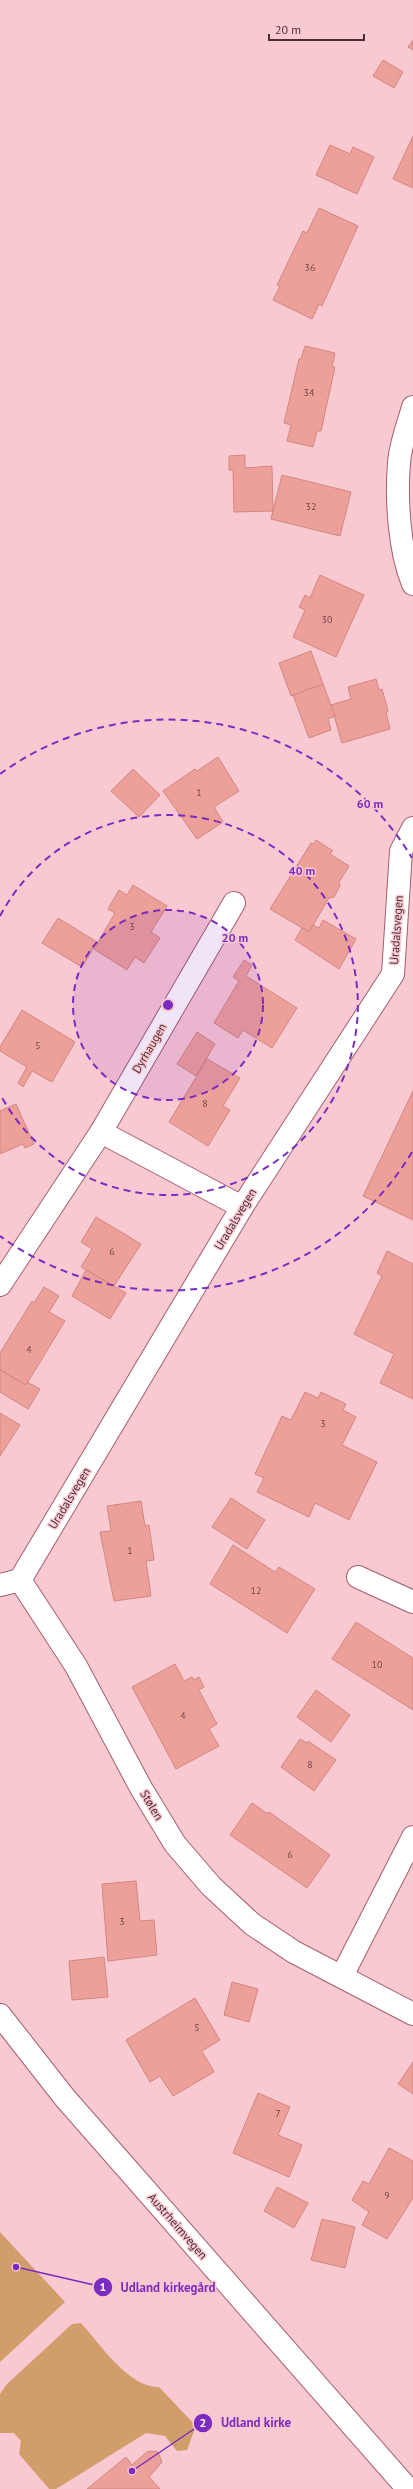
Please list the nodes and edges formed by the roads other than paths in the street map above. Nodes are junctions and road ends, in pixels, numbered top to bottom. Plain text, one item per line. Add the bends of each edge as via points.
1 (413, 407) edge
2 (413, 584) edge
3 (413, 828) edge
4 (234, 903) dead end
5 (101, 1132) junction
6 (242, 1207) junction
7 (3, 1273) edge
8 (358, 1577) dead end
9 (10, 1583) edge
10 (413, 1602) edge
11 (413, 1837) edge
12 (342, 1976) junction
13 (0, 2014) edge
14 (413, 2014) edge
15 (408, 2489) edge

1 - 2 street via 399,462 399,517 408,573
3 - 6 street, Uradalsvegen via 401,851 393,974
4 - 5 street, Dyrhaugen
5 - 6 street
5 - 7 street, Dyrhaugen
6 - 9 street, Uradalsvegen
8 - 10 street
9 - 12 street, Stølen via 76,1666 141,1788 175,1844 211,1886 252,1924 294,1952
11 - 12 street
12 - 14 street, Stølen
13 - 15 street, Austrheimvegen via 65,2098

